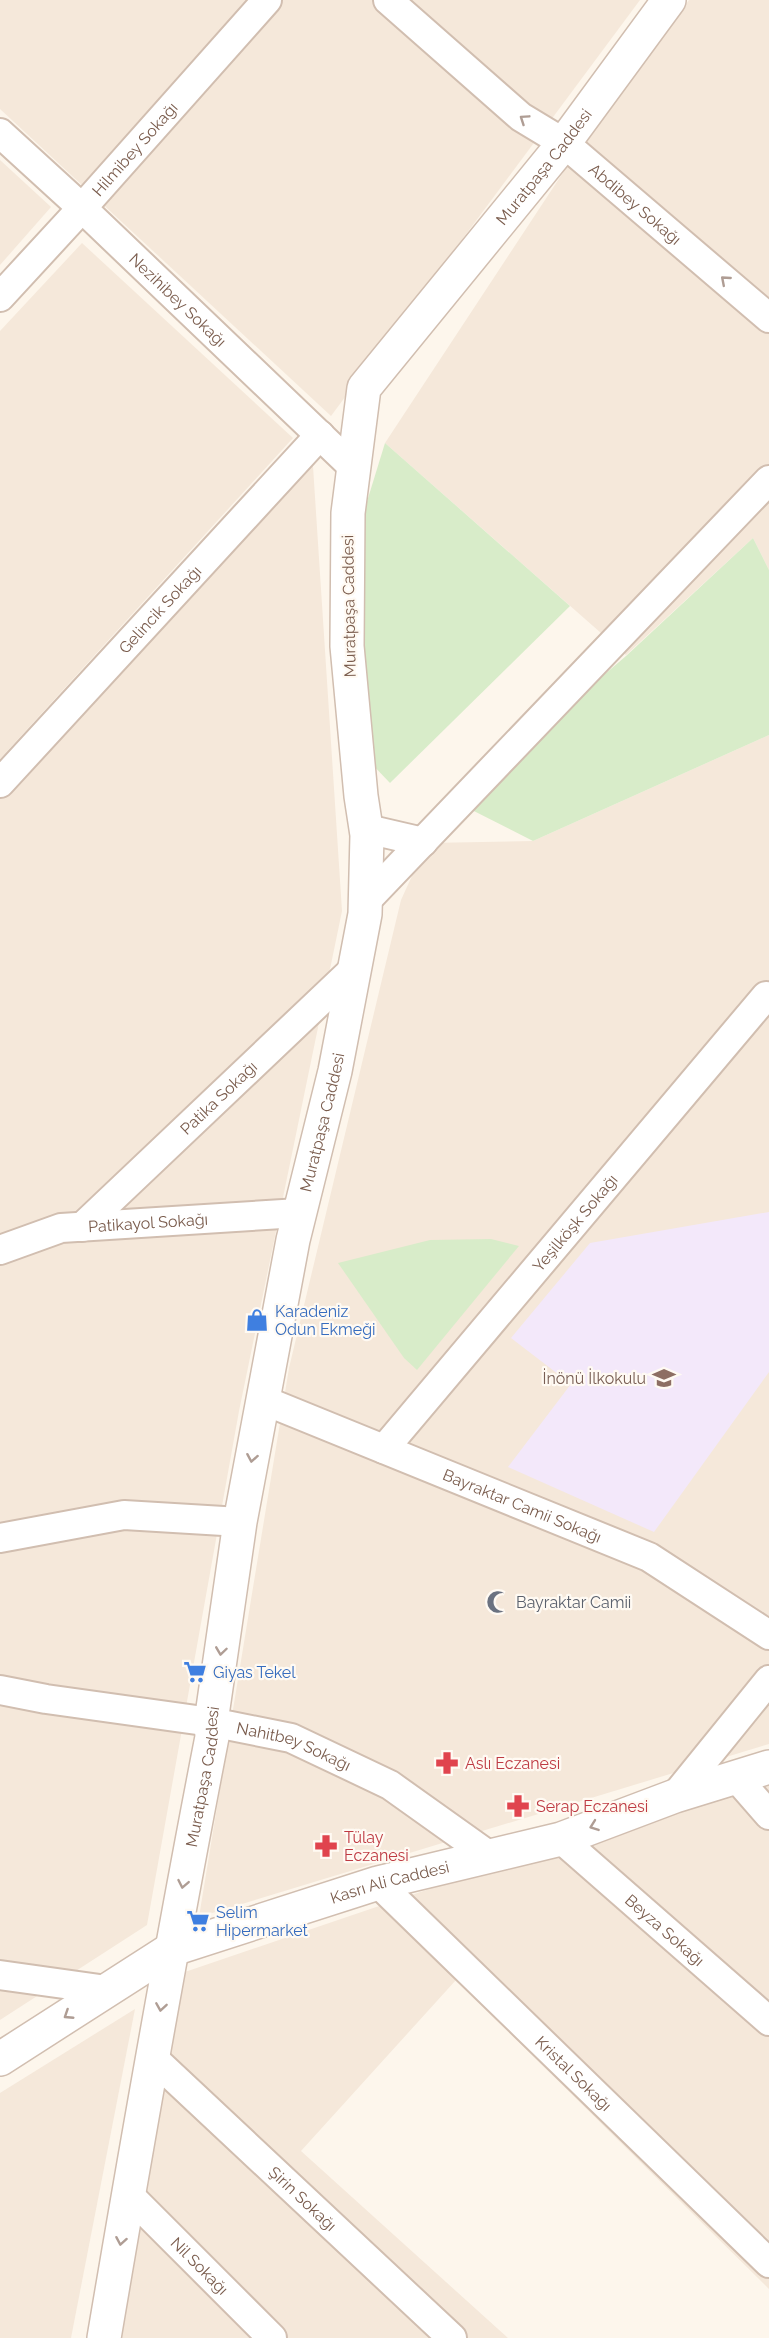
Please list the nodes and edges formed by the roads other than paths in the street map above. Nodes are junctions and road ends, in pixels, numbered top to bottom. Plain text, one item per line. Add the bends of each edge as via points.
1 (267, 0) edge
2 (388, 0) edge
3 (669, 0) edge
4 (0, 133) edge
5 (564, 143) junction
6 (82, 208) junction
7 (0, 297) edge
8 (769, 318) edge
9 (320, 435) junction
10 (354, 468) junction
11 (769, 480) edge
12 (0, 783) edge
13 (367, 829) junction
14 (423, 842) junction
15 (365, 902) junction
16 (354, 969) junction
17 (768, 997) edge
18 (299, 1213) junction
19 (82, 1227) junction
20 (0, 1250) edge
21 (263, 1401) junction
22 (384, 1449) junction
23 (240, 1522) junction
24 (0, 1538) edge
25 (769, 1635) edge
26 (769, 1680) edge
27 (0, 1690) edge
28 (211, 1722) junction
29 (769, 1767) edge
30 (735, 1776) junction
31 (675, 1796) junction
32 (769, 1815) edge
33 (561, 1839) junction
34 (491, 1857) junction
35 (378, 1883) junction
36 (170, 1950) junction
37 (0, 1975) edge
38 (107, 1990) junction
39 (769, 2021) edge
40 (0, 2059) edge
41 (154, 2059) junction
42 (129, 2195) junction
43 (769, 2263) edge
44 (104, 2338) edge
45 (272, 2338) edge
46 (452, 2338) edge

1 - 6 street, Hilmibey Sokağı
5 -> 2 street, Abdibey Sokağı via 521,117
3 - 5 street, Muratpaşa Caddesi
4 - 6 street, Nezihibey Sokağı
8 -> 5 street, Abdibey Sokağı
5 - 10 street, Muratpaşa Caddesi via 364,388
6 - 7 street, Hilmibey Sokağı
6 - 9 street, Nezihibey Sokağı
9 - 10 street, Nezihibey Sokağı
9 - 12 street, Gelincik Sokağı
10 - 13 street, Muratpaşa Caddesi via 348,513 347,646
11 - 14 street
13 - 14 street
13 - 15 street, Muratpaşa Caddesi
14 - 15 street
15 - 16 street, Muratpaşa Caddesi
16 - 18 street, Muratpaşa Caddesi via 335,1071
16 - 19 street, Patika Sokağı
17 - 22 street, Yeşilköşk Sokağı
18 - 19 street, Patikayol Sokağı
18 - 21 street, Muratpaşa Caddesi
19 - 20 street, Patikayol Sokağı via 61,1228
21 - 22 street, Bayraktar Camii Sokağı
21 -> 23 street, Muratpaşa Caddesi
22 - 25 street, Bayraktar Camii Sokağı via 649,1557
23 - 24 street via 124,1515
23 -> 28 street, Muratpaşa Caddesi
26 - 31 street
27 - 28 street, Nahitbey Sokağı
28 - 34 street, Nahitbey Sokağı via 291,1738 390,1785
28 -> 36 street, Muratpaşa Caddesi via 212,1737
29 - 30 street, Kasrı Ali Caddesi
30 - 31 street, Kasrı Ali Caddesi
30 - 32 street
31 -> 33 street, Kasrı Ali Caddesi
33 - 34 street, Kasrı Ali Caddesi
33 - 39 street, Beyza Sokağı
34 - 35 street, Kasrı Ali Caddesi
35 - 36 street, Kasrı Ali Caddesi
35 - 43 street, Kristal Sokağı
36 - 38 street, Kasrı Ali Caddesi
36 -> 41 street, Muratpaşa Caddesi
37 - 38 street
38 -> 40 street, Kasrı Ali Caddesi
41 - 42 street, Muratpaşa Caddesi
41 - 46 street, Şirin Sokağı
42 -> 44 street, Muratpaşa Caddesi
42 - 45 street, Nil Sokağı

